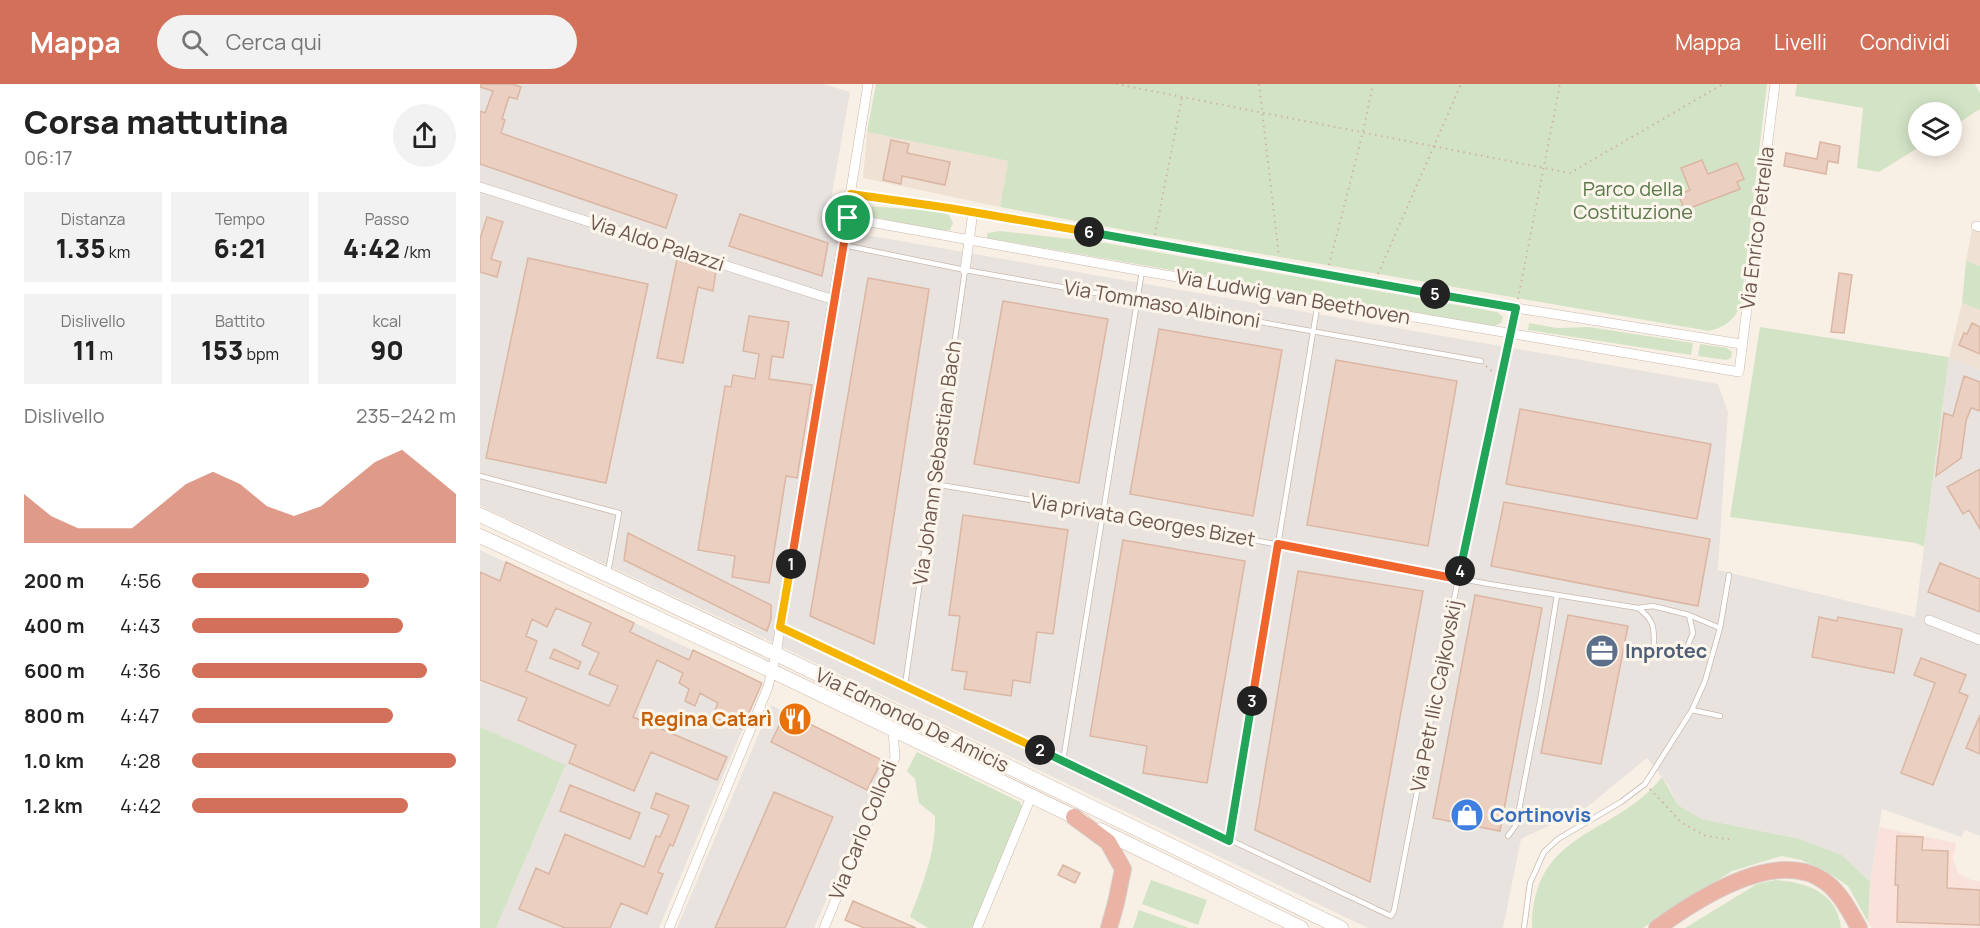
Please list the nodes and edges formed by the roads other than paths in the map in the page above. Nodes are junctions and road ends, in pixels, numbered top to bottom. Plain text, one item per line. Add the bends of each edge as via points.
1 (868, 84) edge
2 (1775, 84) edge
3 (480, 186) edge
4 (851, 194) junction
5 (974, 212) junction
6 (848, 218) junction
7 (969, 241) junction
8 (843, 245) junction
9 (964, 270) junction
10 (1142, 271) junction
11 (834, 300) junction
12 (1136, 300) junction
13 (1318, 301) junction
14 (1516, 308) junction
15 (1313, 331) junction
16 (1511, 334) junction
17 (1741, 344) junction
18 (1481, 361) road end
19 (1739, 372) joint
20 (480, 476) edge
21 (934, 484) junction
22 (1103, 512) junction
23 (480, 515) edge
24 (480, 536) edge
25 (1278, 544) junction
26 (608, 575) junction
27 (1729, 575) dead end
28 (1458, 579) junction
29 (1557, 595) junction
30 (1638, 608) junction
31 (1689, 615) junction
32 (1929, 620) dead end
33 (780, 627) junction
34 (1720, 628) junction
35 (1980, 640) edge
36 (776, 654) junction
37 (772, 671) junction
38 (905, 685) junction
39 (1692, 710) junction
40 (1720, 716) dead end
41 (893, 730) junction
42 (1063, 761) junction
43 (1031, 797) junction
44 (1074, 817) junction
45 (1508, 836) dead end
46 (1229, 841) junction
47 (1854, 924) edge
48 (669, 928) edge
49 (824, 928) edge
50 (977, 928) edge
51 (1109, 928) edge
52 (1301, 928) edge
53 (1341, 928) edge
54 (1524, 928) edge
55 (1657, 928) edge

1 - 4 street
2 - 17 street, Via Enrico Petrella
3 - 11 street, Via Aldo Palazzi
4 - 5 street, Via Ludwig van Beethoven
4 - 6 street
5 - 7 street, Via Johann Sebastian Bach
5 - 14 street, Via Ludwig van Beethoven
6 - 7 street, Via Ludwig van Beethoven
6 - 8 street
7 - 9 street, Via Johann Sebastian Bach
7 - 10 street, Via Ludwig van Beethoven
8 - 9 lane, Via Tommaso Albinoni
8 - 11 street
9 - 12 lane, Via Tommaso Albinoni
9 - 21 lane, Via Johann Sebastian Bach
10 - 12 lane
10 - 13 street, Via Ludwig van Beethoven
11 - 33 street
12 - 15 lane, Via Tommaso Albinoni
12 - 22 lane
13 - 15 lane
13 - 16 street, Via Ludwig van Beethoven
14 - 16 street
14 - 17 street, Via Ludwig van Beethoven
15 - 18 lane, Via Tommaso Albinoni
15 - 25 lane
16 - 19 street, Via Ludwig van Beethoven
16 - 28 lane, Via Petr Ilic Cajkovskij
17 - 19 street, Via Enrico Petrella
20 - 26 lane via 619,513
21 - 22 lane, Via privata Georges Bizet
21 - 38 lane, Via Johann Sebastian Bach
22 - 25 lane, Via privata Georges Bizet
22 - 42 lane
23 - 26 main road, Via Edmondo De Amicis
24 - 37 main road, Via Edmondo De Amicis
25 - 28 lane, Via privata Georges Bizet
25 - 46 lane
26 - 36 main road, Via Edmondo De Amicis
27 - 34 lane
28 - 29 lane, Via privata Georges Bizet
28 - 46 lane, Via Petr Ilic Cajkovskij via 1391,916
29 - 30 lane, Via privata Georges Bizet
29 - 45 lane via 1516,825
30 - 31 lane, Via privata Georges Bizet via 1653,606
30 - 31 lane via 1649,616 1654,627 1654,648 1671,656 1686,650 1694,633
31 - 34 lane
32 - 35 street
33 - 36 street
33 - 38 lane
34 - 39 lane
36 - 37 street
36 - 53 main road, Via Edmondo De Amicis
37 - 41 main road, Via Edmondo De Amicis
37 - 48 street
38 - 42 lane
39 - 40 lane
39 - 54 lane via 1645,784 1558,838 1544,852 1530,883
41 - 43 main road, Via Edmondo De Amicis
41 - 49 street, Via Carlo Collodi via 895,757
42 - 46 lane
43 - 44 main road, Via Edmondo De Amicis
43 - 50 street
44 - 51 highway via 1108,842 1123,869
44 - 52 main road, Via Edmondo De Amicis
47 - 55 highway via 1840,897 1826,882 1809,873 1790,870 1766,871 1720,889

